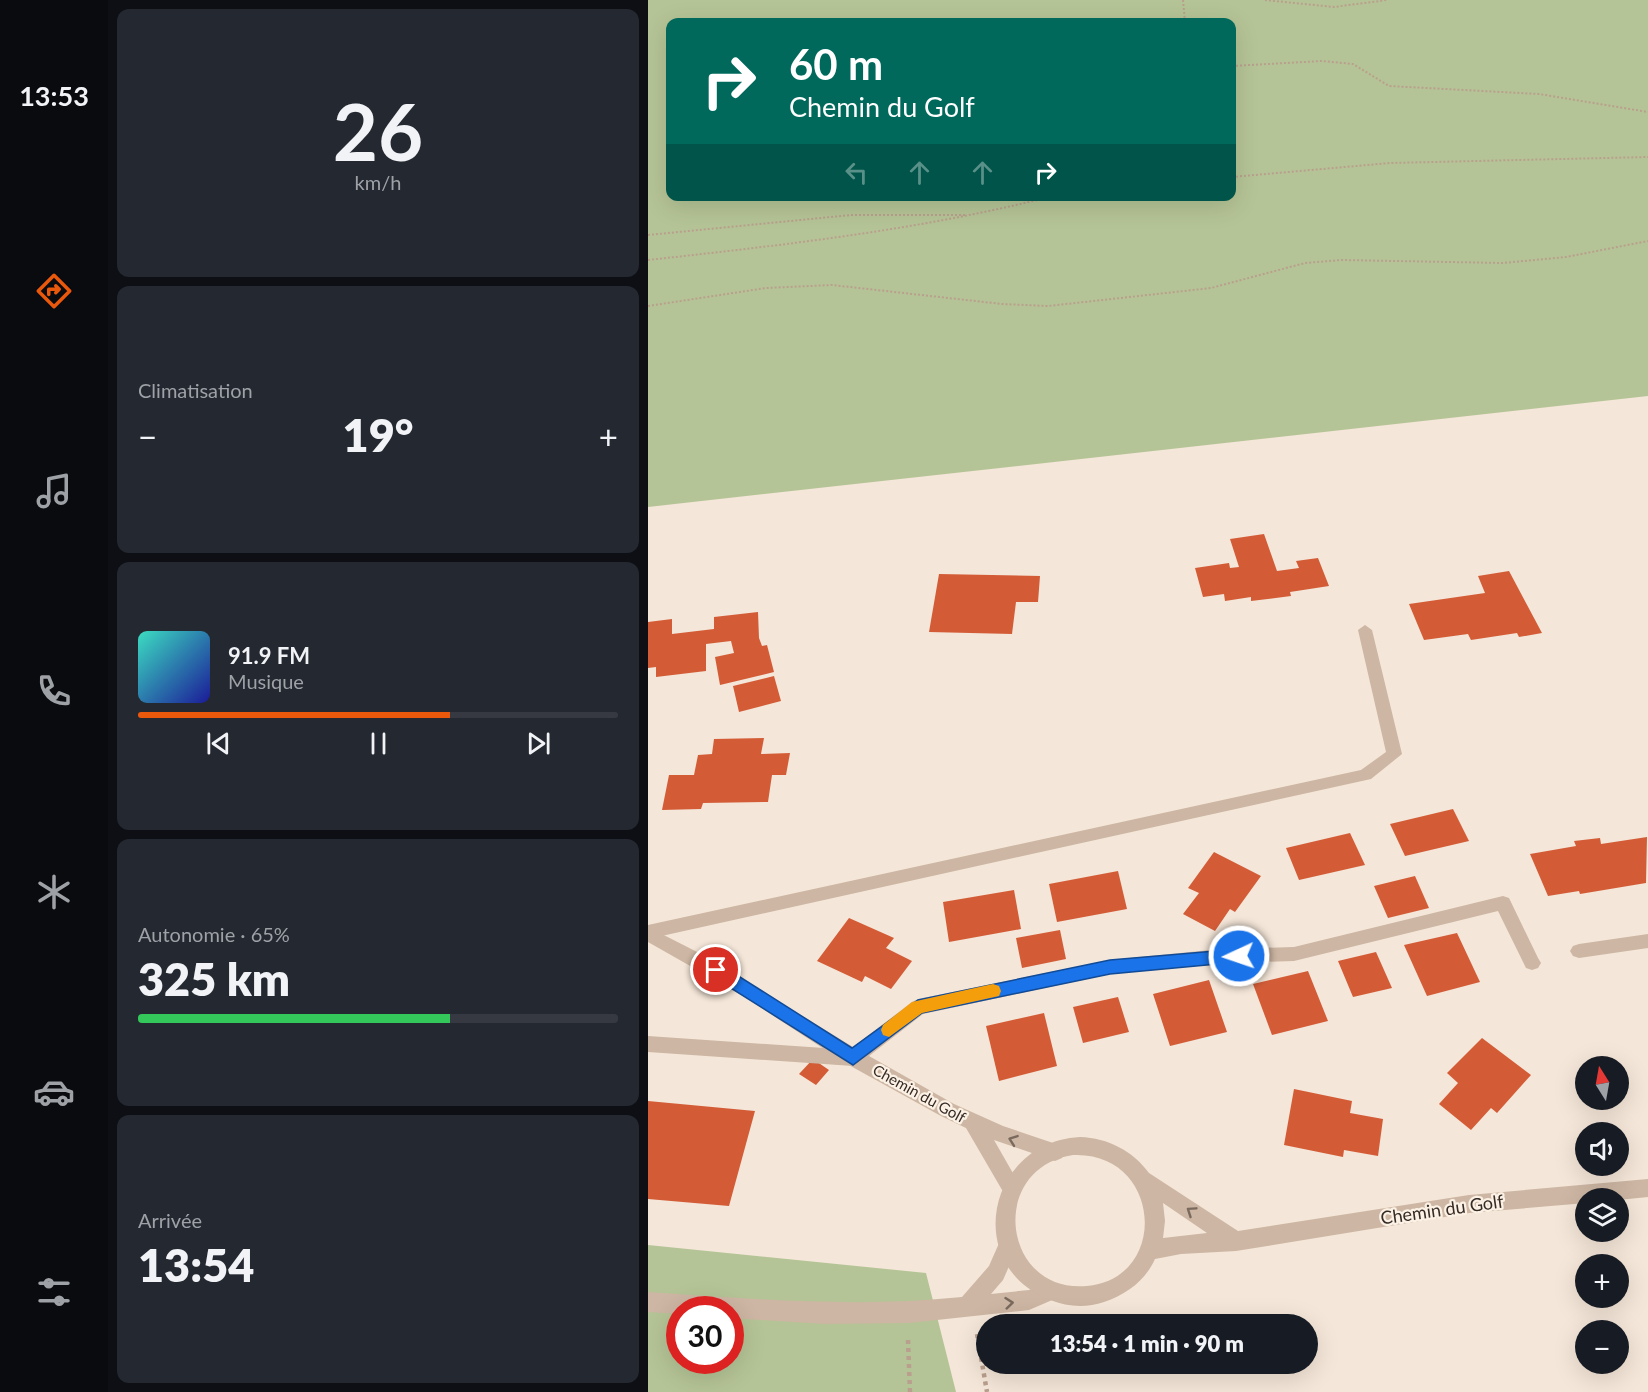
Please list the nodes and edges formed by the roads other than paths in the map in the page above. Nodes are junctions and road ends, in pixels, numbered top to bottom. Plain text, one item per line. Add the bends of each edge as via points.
1 (1365, 630) dead end
2 (648, 933) edge
3 (1648, 941) edge
4 (1580, 951) dead end
5 (1532, 963) dead end
6 (648, 1044) edge
7 (853, 1058) junction
8 (974, 1124) junction
9 (1055, 1152) junction
10 (1146, 1181) junction
11 (1648, 1188) edge
12 (1012, 1189) junction
13 (1236, 1241) junction
14 (1007, 1248) junction
15 (1150, 1250) junction
16 (1050, 1291) junction
17 (648, 1302) edge
18 (966, 1308) junction

1 - 2 street via 1394,754 1365,775
2 - 7 street, Chemin du Golf via 696,957
3 - 4 street
5 - 7 street via 1503,903 1294,954 1220,956 1110,967 918,1007
6 - 7 street
7 - 8 street, Chemin du Golf
9 -> 8 street, Chemin du Golf
8 - 12 street, Chemin du Golf
9 - 10 street via 1081,1147 1106,1151 1129,1162
9 - 12 street via 1023,1173
13 -> 10 street
10 - 15 street via 1156,1202 1157,1227
11 - 13 street, Chemin du Golf via 1469,1204
12 - 14 street via 1003,1228
13 - 15 street, Chemin du Golf
14 - 16 street via 1024,1274
14 - 18 street via 996,1273
15 - 16 street via 1136,1271 1116,1286 1092,1294
18 -> 16 street via 1029,1300
17 - 18 street via 825,1314

